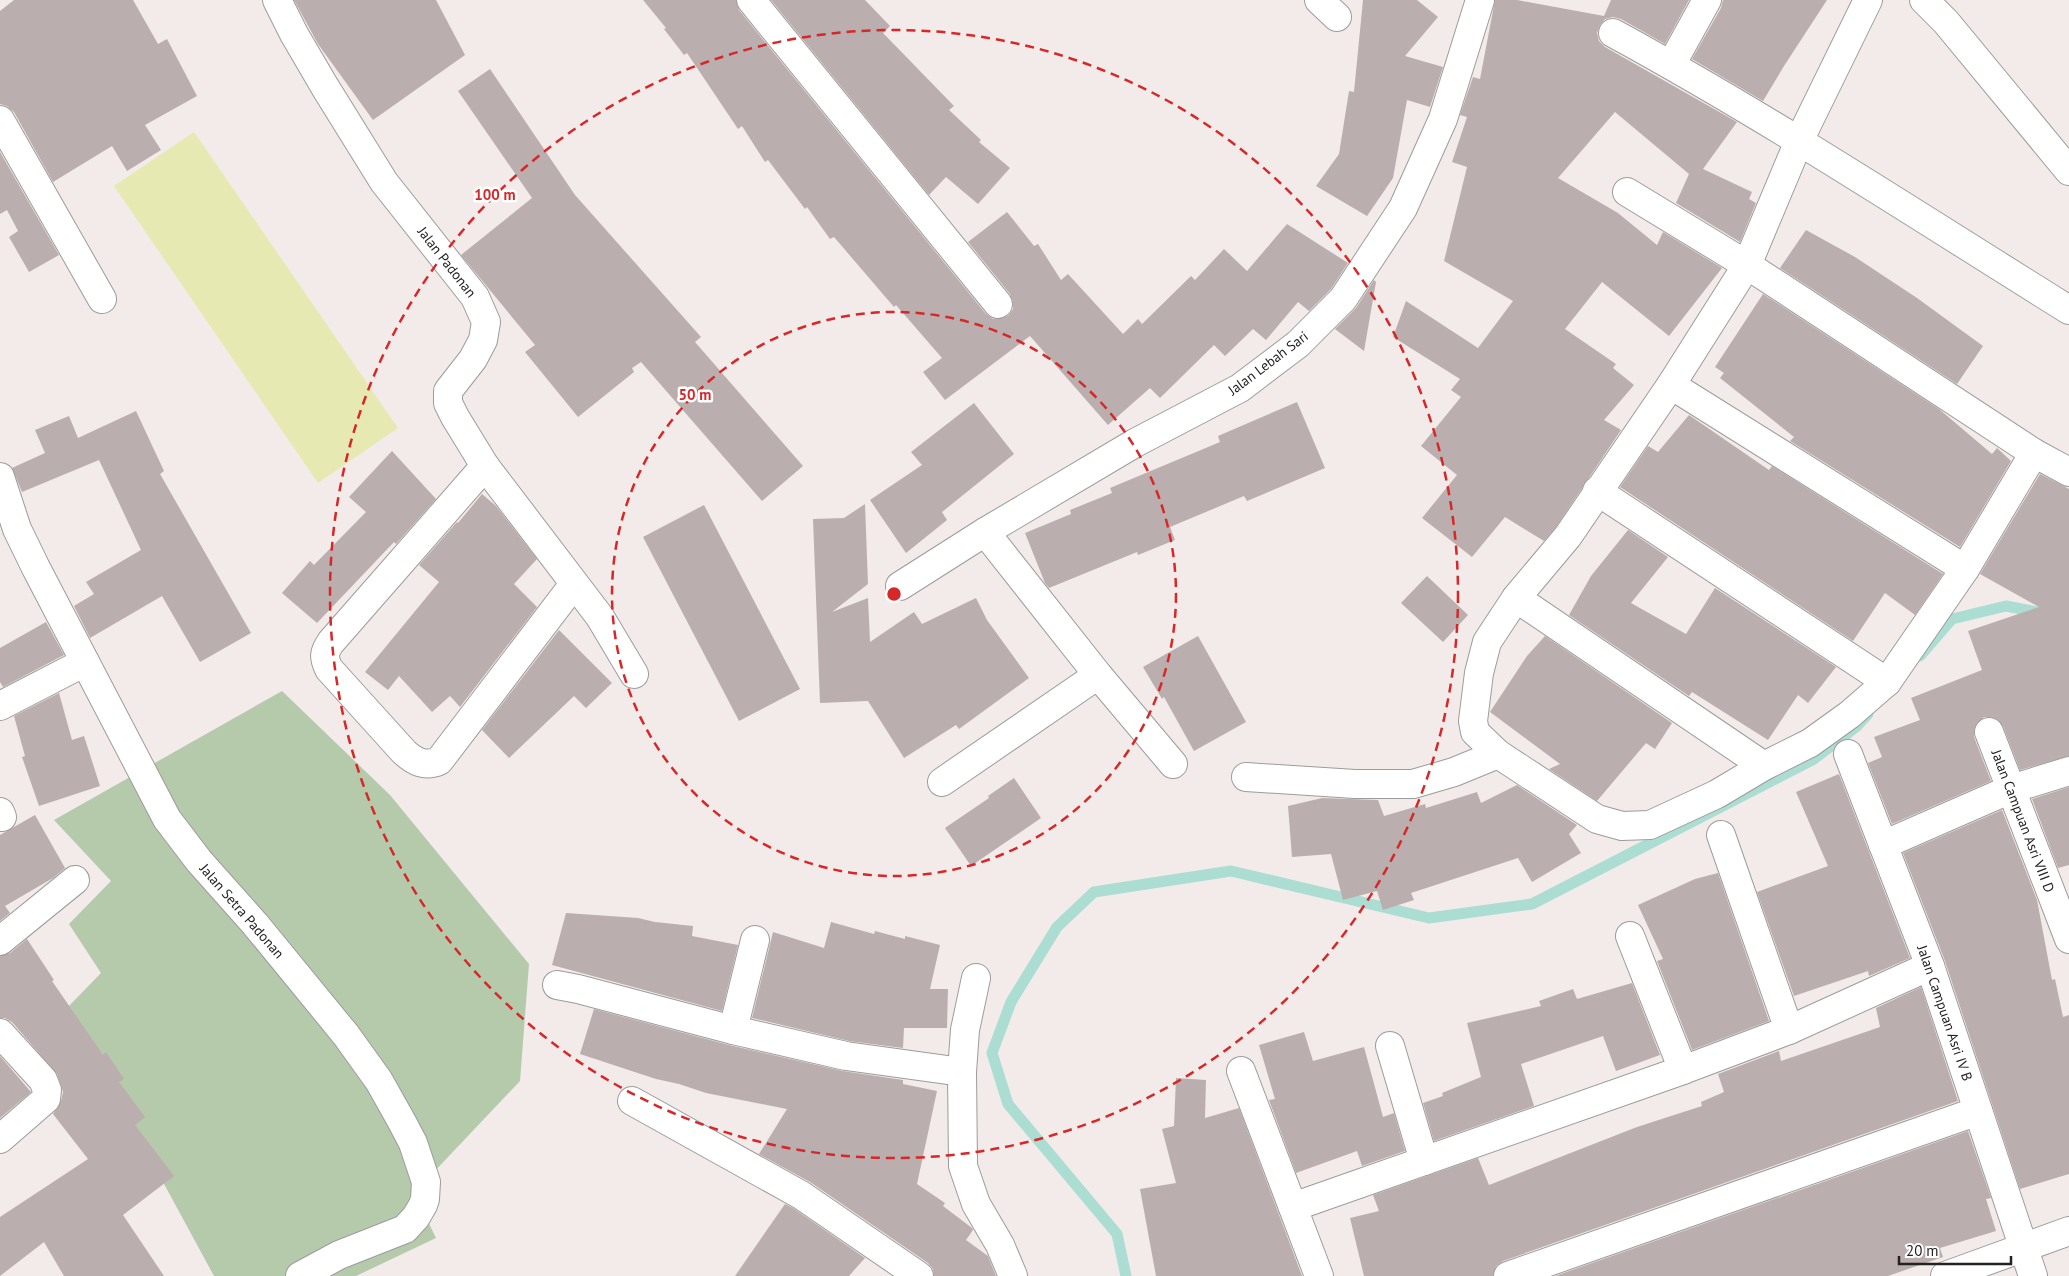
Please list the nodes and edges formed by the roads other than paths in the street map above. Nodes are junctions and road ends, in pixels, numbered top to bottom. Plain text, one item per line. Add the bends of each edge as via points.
1 (277, 0) edge
2 (751, 0) edge
3 (1480, 0) edge
4 (1707, 0) edge
5 (1868, 0) edge
6 (1924, 0) edge
7 (1612, 33) dead end
8 (1671, 65) junction
9 (0, 120) edge
10 (1799, 141) junction
11 (2069, 171) edge
12 (1627, 192) dead end
13 (1747, 265) junction
14 (102, 299) dead end
15 (998, 304) dead end
16 (2069, 310) edge
17 (1671, 385) junction
18 (2034, 453) junction
19 (485, 466) junction
20 (2069, 472) edge
21 (0, 477) edge
22 (1597, 491) junction
23 (985, 532) junction
24 (1965, 569) junction
25 (574, 584) junction
26 (900, 586) dead end
27 (1516, 598) junction
28 (85, 662) junction
29 (634, 674) dead end
30 (1098, 675) junction
31 (1887, 682) junction
32 (0, 706) edge
33 (1989, 732) dead end
34 (1498, 754) junction
35 (1848, 754) dead end
36 (1173, 764) dead end
37 (1764, 766) junction
38 (2069, 771) edge
39 (1246, 777) dead end
40 (942, 782) dead end
41 (2011, 789) junction
42 (1721, 835) dead end
43 (1883, 845) junction
44 (75, 880) dead end
45 (1630, 936) dead end
46 (2069, 939) edge
47 (0, 940) edge
48 (755, 940) dead end
49 (1930, 966) junction
50 (976, 978) dead end
51 (557, 985) dead end
52 (733, 1030) junction
53 (1789, 1030) junction
54 (0, 1033) edge
55 (1390, 1046) dead end
56 (1683, 1070) junction
57 (1241, 1071) dead end
58 (962, 1072) junction
59 (632, 1101) dead end
60 (1978, 1111) junction
61 (0, 1139) edge
62 (1424, 1161) junction
63 (1293, 1207) junction
64 (2069, 1231) edge
65 (2023, 1248) junction
66 (300, 1276) edge
67 (919, 1276) edge
68 (1013, 1276) edge
69 (1320, 1276) edge
70 (1508, 1276) edge
71 (1945, 1276) edge
72 (2034, 1276) edge

1 - 19 street, Jalan Padonan via 325,87 384,182 475,297 486,322 483,340 473,359 448,391 448,403
2 - 15 street
3 - 23 street, Jalan Lebah Sari via 1443,119 1403,208 1343,299 1298,344 1240,388 1136,443
4 - 8 street
5 - 10 street
6 - 11 street via 1946,22
7 - 8 street
8 - 10 street
9 - 14 street
10 - 13 street
10 - 16 street
12 - 13 street
13 - 17 street
13 - 18 street
17 - 22 street
17 - 24 street
18 - 20 street
18 - 24 street
19 - 25 street, Jalan Padonan
19 - 25 street via 331,642 324,654 329,669 411,759 431,764 439,761
21 - 28 street, Jalan Setra Padonan via 17,529
22 - 27 street via 1568,536
22 - 31 street
23 - 26 street, Jalan Lebah Sari
23 - 30 street
24 - 31 street
25 - 29 street, Jalan Padonan via 600,617
27 - 34 street via 1486,642 1474,713 1474,732
27 - 37 street
28 - 32 street
28 - 66 street, Jalan Setra Padonan via 168,819 199,861 346,1035 379,1081 413,1143 426,1182 426,1192 423,1205 410,1224
30 - 36 street
30 - 40 street
31 - 37 street via 1810,743
33 - 41 street, Jalan Campuan Asri VIII D
34 - 37 street via 1597,819 1622,826 1650,825 1717,794
34 - 39 street via 1413,784
35 - 43 street, Jalan Campuan Asri IV B
38 - 41 street
41 - 43 street
41 - 46 street, Jalan Campuan Asri VIII D
42 - 53 street
43 - 49 street, Jalan Campuan Asri IV B
44 - 47 street
45 - 56 street
48 - 52 street
49 - 53 street
49 - 60 street, Jalan Campuan Asri IV B
50 - 58 street via 965,1030
51 - 52 street
52 - 58 street via 846,1056
53 - 56 street
54 - 61 street via 43,1080 48,1090 46,1099
55 - 62 street
56 - 62 street
57 - 63 street
58 - 68 street via 963,1166 976,1204 1000,1244
59 - 67 street via 801,1195
60 - 65 street, Jalan Campuan Asri IV B
60 - 70 street
62 - 63 street
63 - 69 street
64 - 65 street
65 - 71 street
65 - 72 street, Jalan Campuan Asri IV B

